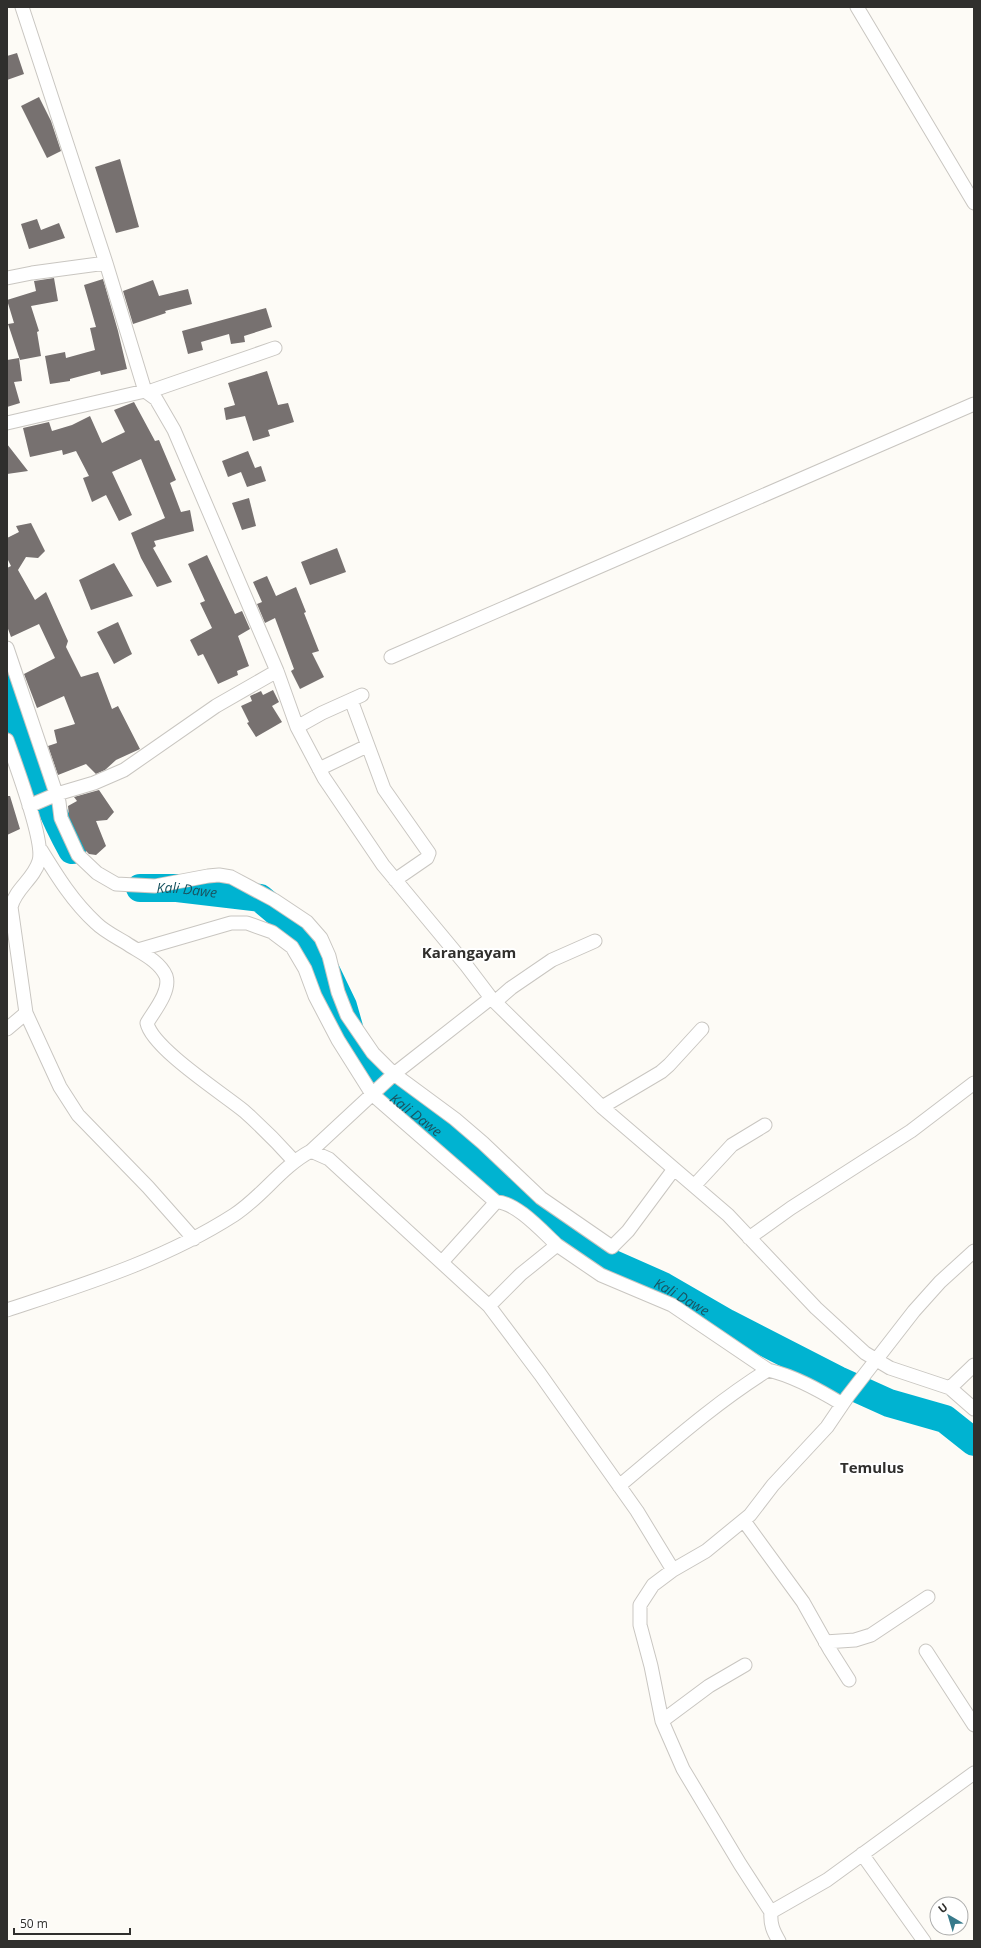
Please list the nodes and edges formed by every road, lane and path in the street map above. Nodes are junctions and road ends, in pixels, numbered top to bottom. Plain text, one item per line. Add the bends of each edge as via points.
1 (22, 7) edge
2 (857, 7) edge
3 (974, 204) edge
4 (106, 263) junction
5 (7, 278) edge
6 (275, 348) dead end
7 (146, 391) junction
8 (974, 404) edge
9 (7, 423) edge
10 (7, 648) edge
11 (391, 657) dead end
12 (277, 671) junction
13 (298, 727) junction
14 (7, 740) edge
15 (367, 746) junction
16 (319, 769) junction
17 (43, 800) junction
18 (41, 850) junction
19 (395, 880) junction
20 (595, 941) dead end
21 (138, 950) junction
22 (493, 1000) junction
23 (26, 1013) junction
24 (702, 1028) dead end
25 (7, 1029) edge
26 (390, 1078) junction
27 (974, 1082) edge
28 (373, 1093) junction
29 (602, 1107) junction
30 (765, 1125) dead end
31 (311, 1151) junction
32 (294, 1161) junction
33 (674, 1169) junction
34 (694, 1186) junction
35 (496, 1202) junction
36 (749, 1238) junction
37 (194, 1239) junction
38 (556, 1245) junction
39 (974, 1251) edge
40 (442, 1262) junction
41 (489, 1306) junction
42 (7, 1310) edge
43 (876, 1361) junction
44 (974, 1365) edge
45 (768, 1370) junction
46 (950, 1388) junction
47 (845, 1400) junction
48 (974, 1409) edge
49 (619, 1486) junction
50 (744, 1521) junction
51 (673, 1570) junction
52 (928, 1597) dead end
53 (825, 1642) junction
54 (926, 1651) dead end
55 (745, 1665) dead end
56 (848, 1680) dead end
57 (662, 1720) junction
58 (974, 1726) edge
59 (974, 1773) edge
60 (862, 1854) junction
61 (771, 1912) junction
62 (779, 1941) edge
63 (924, 1941) edge

1 - 4 street
2 - 3 street
4 - 5 street
4 - 7 street
6 - 7 street
7 - 9 street
7 - 12 street via 163,408 174,430
8 - 11 street
10 - 17 street
12 - 13 street
12 - 17 street via 216,706 124,770
13 - 15 street via 356,698
13 - 16 street
14 - 17 street
15 - 16 street
15 - 19 street via 384,789 429,853 427,858
16 - 19 street
17 - 18 street
17 - 26 street via 61,818 78,855 97,873 116,884 155,886 219,874 231,877 274,900 307,922 321,938 329,956 347,1015
18 - 21 street via 69,894 96,923
18 - 23 street via 37,868 17,892 11,908
19 - 22 street
20 - 22 street via 552,960
21 - 28 street via 236,923 247,922 272,932 292,947 338,1040
21 - 32 street via 152,960 166,977 167,984 147,1023 149,1031 210,1088 254,1120
22 - 26 street
22 - 29 street
23 - 25 street
23 - 37 street via 60,1087 78,1115 148,1186
24 - 29 street via 661,1072
26 - 28 street
26 - 33 street via 455,1118 541,1198 612,1246 628,1232
27 - 36 street via 911,1131 790,1208
28 - 31 street
28 - 35 street
29 - 33 street
30 - 34 street via 732,1145
31 - 32 street
31 - 40 street via 329,1159
32 - 37 street via 235,1214
33 - 34 street
34 - 36 street via 728,1215
35 - 38 street via 507,1204 530,1220
35 - 40 street
36 - 43 street via 816,1308
37 - 42 street via 116,1273
38 - 41 street via 521,1274
38 - 45 street via 601,1275 672,1305
39 - 43 street via 940,1282 914,1311
40 - 41 street
41 - 49 street
43 - 46 street
43 - 47 street
44 - 46 street
45 - 47 street
45 - 49 street via 706,1415
46 - 48 street
47 - 50 street via 826,1427
49 - 51 street via 637,1510
50 - 51 street via 706,1551
50 - 53 street via 803,1602
51 - 57 street via 653,1585 640,1605 640,1625
52 - 53 street via 871,1635 856,1640
53 - 56 street
54 - 58 street
55 - 57 street via 709,1686
57 - 61 street via 683,1769
59 - 60 street
60 - 61 street via 828,1880
60 - 63 street
61 - 62 street via 770,1921

